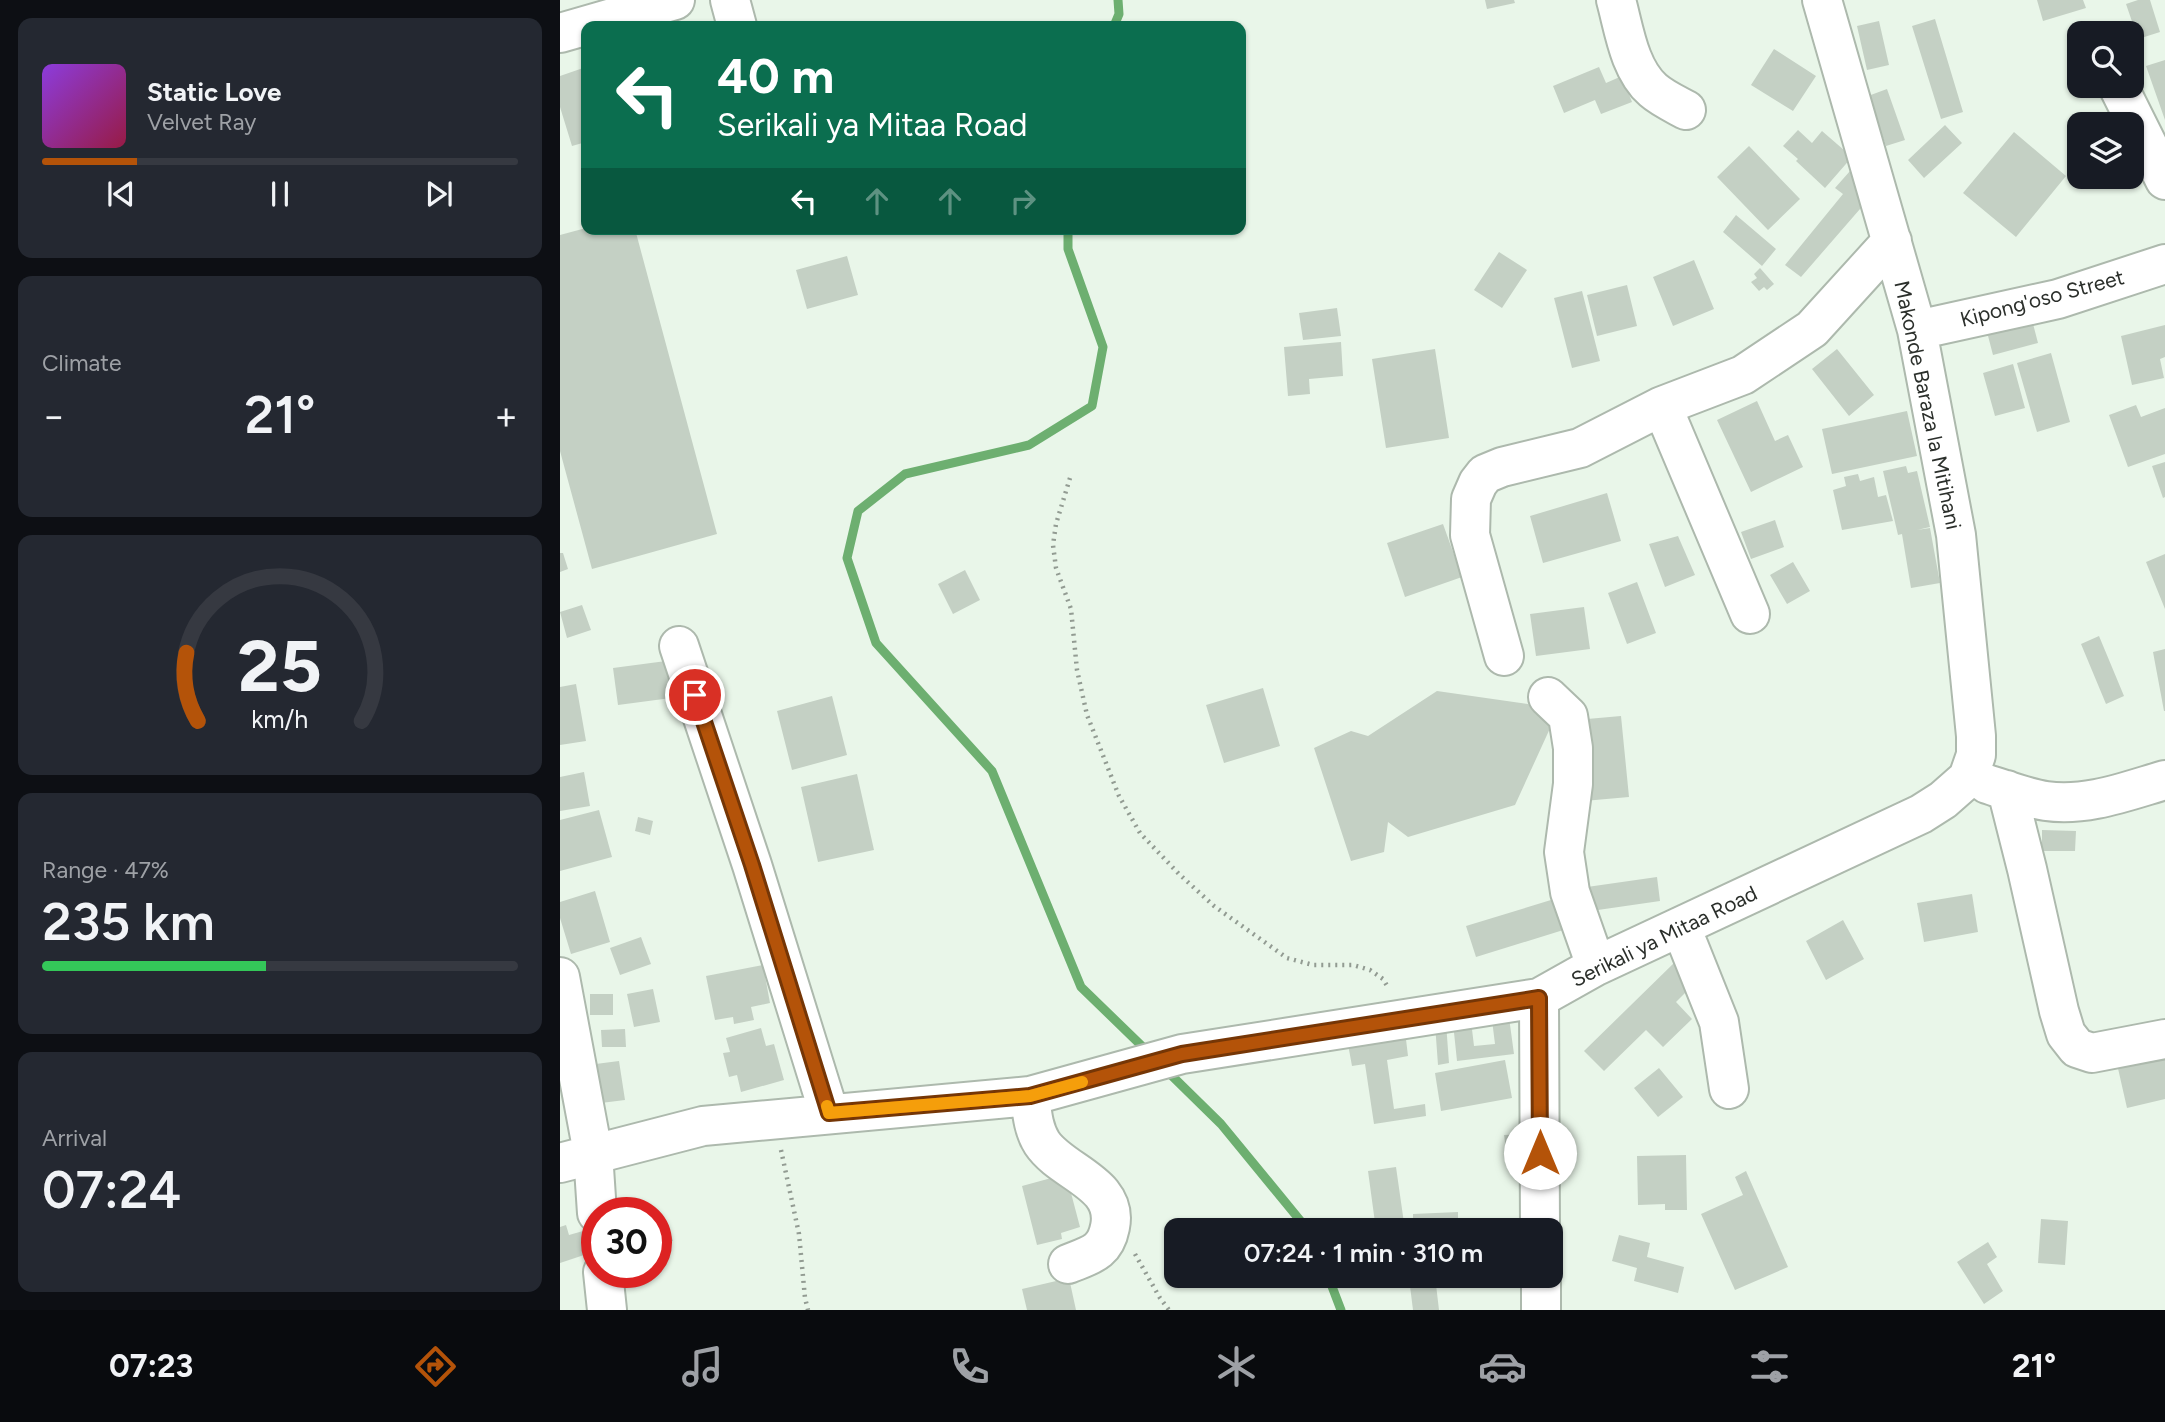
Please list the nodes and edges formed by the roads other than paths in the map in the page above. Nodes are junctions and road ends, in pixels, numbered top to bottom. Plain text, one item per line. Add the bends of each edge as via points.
1 (675, 0) edge
2 (730, 0) edge
3 (1616, 0) edge
4 (1822, 0) edge
5 (590, 21) edge
6 (736, 21) edge
7 (581, 23) edge
8 (561, 28) edge
9 (2124, 98) edge
10 (1686, 110) dead end
11 (2165, 180) edge
12 (1892, 241) junction
13 (2165, 264) edge
14 (1917, 330) junction
15 (1662, 406) junction
16 (1750, 614) dead end
17 (679, 646) dead end
18 (1504, 656) dead end
19 (1548, 697) dead end
20 (1969, 778) junction
21 (2165, 780) edge
22 (2007, 790) junction
23 (1681, 927) junction
24 (1596, 966) junction
25 (560, 977) edge
26 (1539, 998) junction
27 (2165, 1039) edge
28 (1729, 1089) dead end
29 (1030, 1096) junction
30 (829, 1113) junction
31 (576, 1158) edge
32 (591, 1197) edge
33 (1540, 1218) edge
34 (1068, 1264) dead end
35 (605, 1288) edge
36 (1541, 1288) edge
37 (607, 1310) edge
38 (1541, 1310) edge

1 - 5 street
2 - 6 street
3 - 10 street via 1640,75 1653,91
4 - 12 street, Makonde Baraza la Mitihani
7 - 8 street
9 - 11 street
12 - 14 street, Makonde Baraza la Mitihani
12 - 15 street via 1812,329 1743,375
13 - 14 street, Kipong'oso Street via 2058,299
14 - 20 street, Makonde Baraza la Mitihani via 1956,535 1976,736
15 - 16 street
15 - 18 street via 1580,448 1502,467 1485,474 1478,483 1471,499 1470,535
17 - 30 street
19 - 24 street via 1568,716 1573,784 1564,852 1570,892
20 - 22 street
20 - 23 street, Serikali ya Mitaa Road via 1909,821
21 - 22 street via 2079,802 2046,801
22 - 27 street via 2066,1034 2077,1048 2092,1053
23 - 24 street, Serikali ya Mitaa Road
23 - 28 street via 1719,1022
24 - 26 street, Serikali ya Mitaa Road
25 - 31 street
26 - 29 street, Serikali ya Mitaa Road via 1182,1054
26 - 33 street
29 - 30 street, Serikali ya Mitaa Road
29 - 34 street via 1042,1143 1060,1163 1094,1184 1107,1199 1112,1217 1108,1238 1097,1252
30 - 31 street, Serikali ya Mitaa Road via 702,1126
31 - 32 street
35 - 37 street
36 - 38 street

